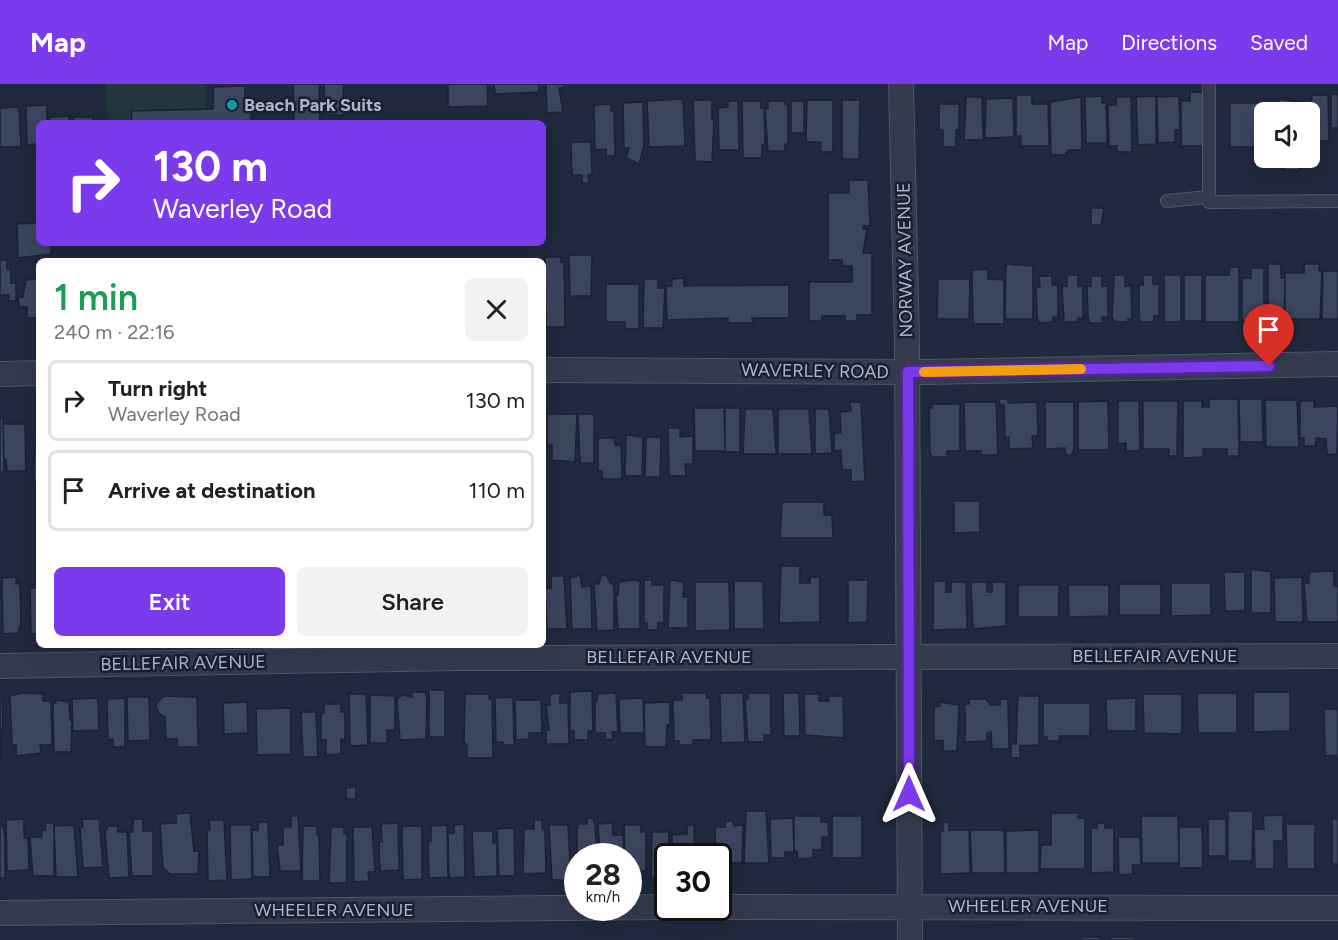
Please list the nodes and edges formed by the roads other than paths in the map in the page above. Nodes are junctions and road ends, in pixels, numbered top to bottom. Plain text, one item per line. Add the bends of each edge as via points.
1 (901, 84) edge
2 (1209, 84) edge
3 (1209, 197) junction
4 (1167, 201) dead end
5 (1338, 201) edge
6 (1338, 364) edge
7 (546, 370) edge
8 (908, 372) junction
9 (0, 374) edge
10 (36, 374) edge
11 (908, 656) junction
12 (1338, 656) edge
13 (0, 666) edge
14 (910, 905) junction
15 (654, 907) edge
16 (732, 907) edge
17 (1338, 908) edge
18 (0, 913) edge
19 (910, 940) edge

1 - 8 street, NORWAY AVENUE
2 - 3 lane
3 - 4 lane
3 - 5 lane via 1209,202
6 - 8 street, WAVERLEY ROAD
7 - 8 street, WAVERLEY ROAD
8 - 11 street, NORWAY AVENUE
9 - 10 street
11 - 12 street, BELLEFAIR AVENUE
11 - 13 street, BELLEFAIR AVENUE
11 - 14 street, NORWAY AVENUE
14 - 16 street, WHEELER AVENUE
14 - 17 street, WHEELER AVENUE
14 - 19 street, NORWAY AVENUE
15 - 18 street, WHEELER AVENUE

